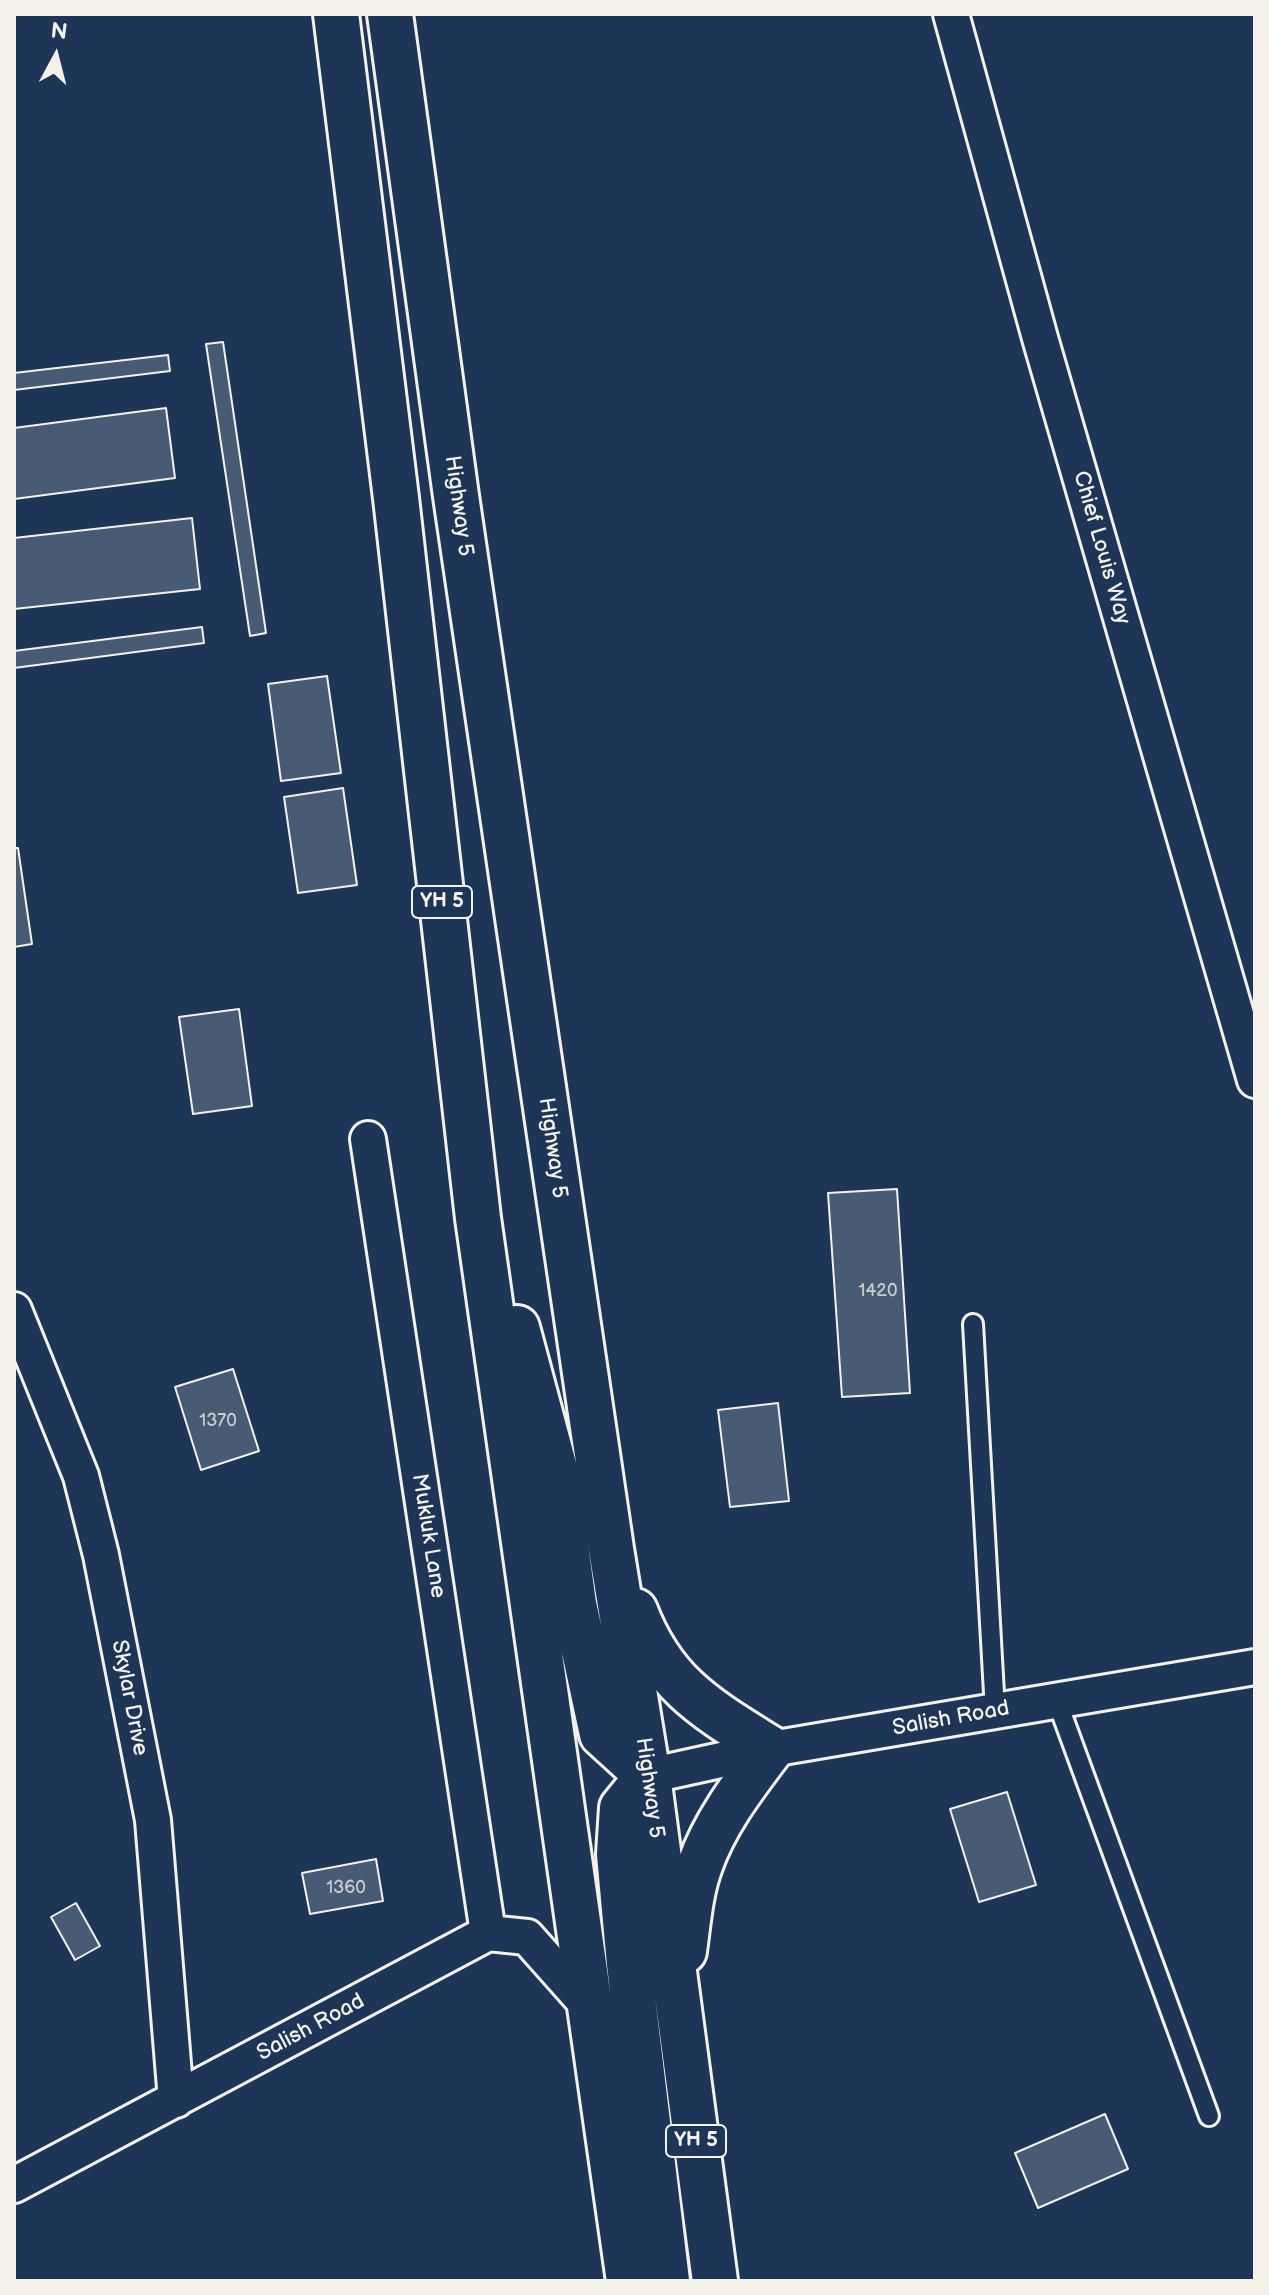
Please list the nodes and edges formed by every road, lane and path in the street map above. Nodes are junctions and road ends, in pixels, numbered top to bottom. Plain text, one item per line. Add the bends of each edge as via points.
1 (336, 14) edge
2 (390, 14) edge
3 (951, 14) edge
4 (1255, 1080) edge
5 (368, 1139) dead end
6 (478, 1218) junction
7 (14, 1310) edge
8 (973, 1324) dead end
9 (611, 1549) junction
10 (1255, 1667) edge
11 (1057, 1701) junction
12 (995, 1711) junction
13 (771, 1749) junction
14 (648, 1776) junction
15 (488, 1933) junction
16 (677, 2002) junction
17 (591, 2009) junction
18 (176, 2100) junction
19 (1209, 2116) dead end
20 (14, 2185) edge
21 (629, 2281) edge
22 (667, 2281) edge
23 (715, 2281) edge

1 - 6 highway, YH 5
2 - 9 highway, Highway 5 / YH 5
3 - 4 street, Chief Louis Way
5 - 15 street, Mukluk Lane
6 - 14 highway via 522,1343 556,1473 574,1604 602,1734
6 - 17 highway, YH 5
7 - 18 street, Skylar Drive via 81,1476 101,1555 153,1820
8 - 12 lane
9 - 13 highway via 662,1665 703,1707
9 - 14 highway, Highway 5 / YH 5
10 - 11 street, Salish Road
11 - 12 street, Salish Road
11 - 19 lane
12 - 13 street, Salish Road
13 - 14 street, Salish Road
13 - 16 highway via 735,1796 700,1864
14 - 16 highway, Highway 5 / YH 5
14 - 22 highway via 622,1808 619,1854
15 - 17 street via 527,1937
15 - 18 street, Salish Road
16 - 23 highway, Highway 5 / YH 5
17 - 21 highway, YH 5
18 - 20 street, Salish Road

